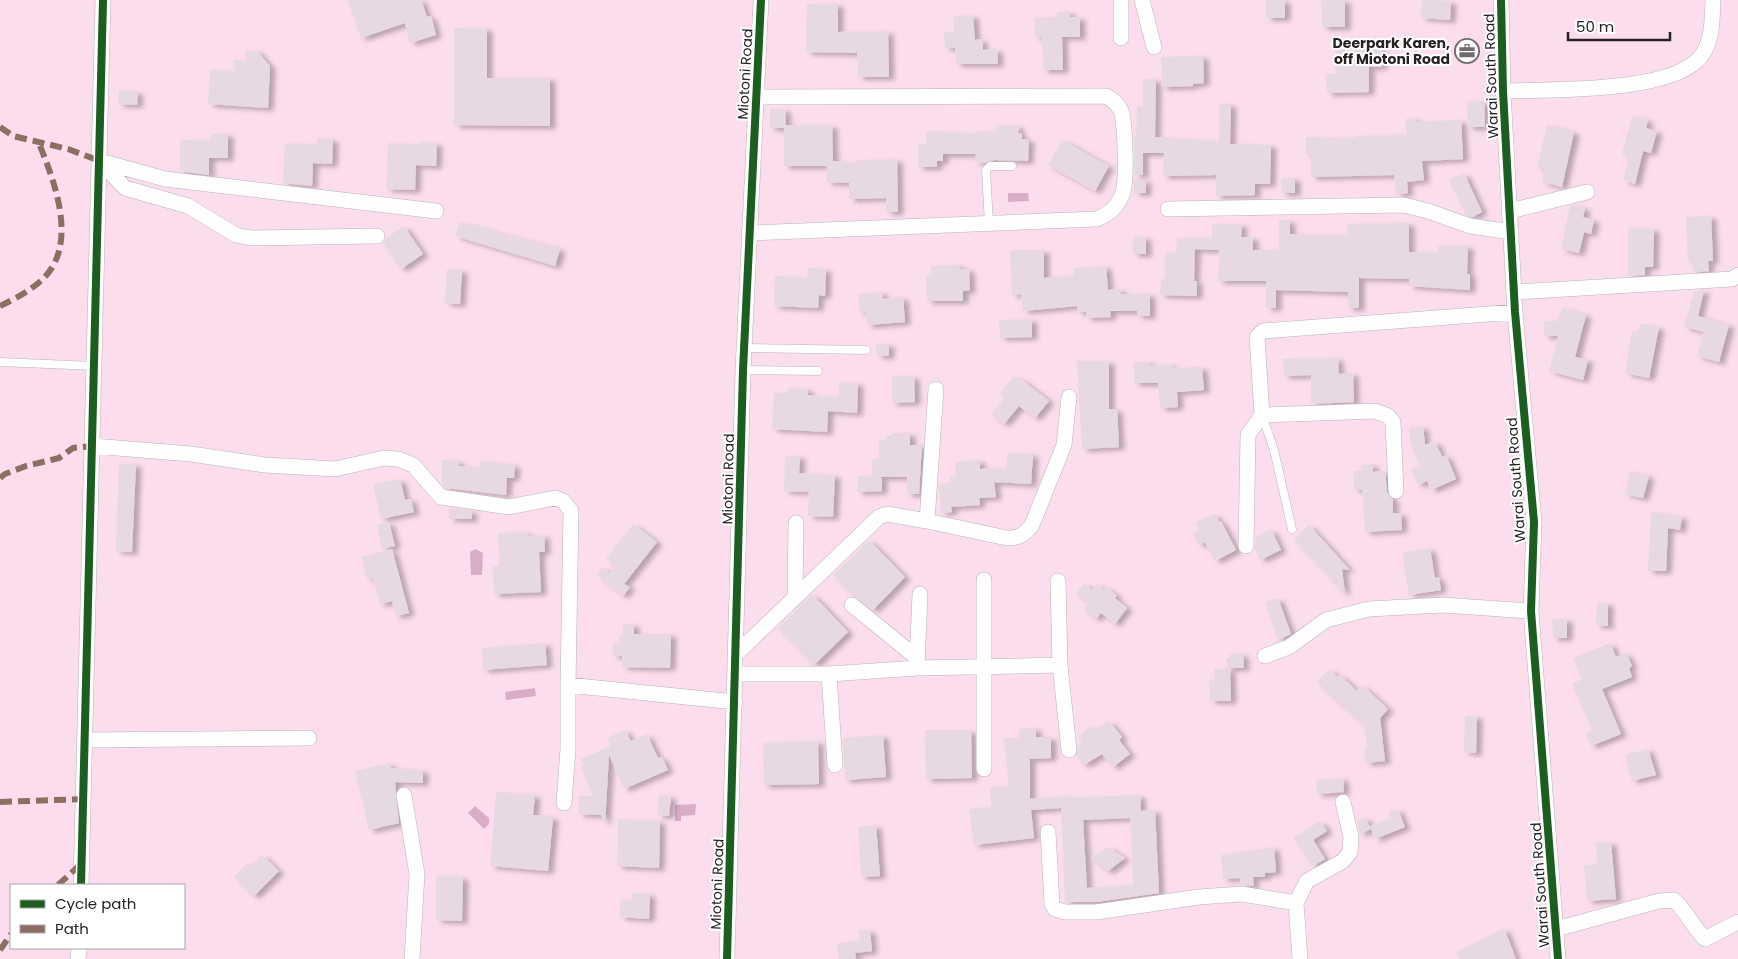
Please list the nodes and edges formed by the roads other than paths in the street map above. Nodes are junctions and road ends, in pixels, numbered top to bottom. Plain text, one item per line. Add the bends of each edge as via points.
1 (103, 0) edge
2 (761, 0) edge
3 (1121, 0) edge
4 (1142, 0) edge
5 (1501, 0) edge
6 (1713, 0) edge
7 (1122, 38) dead end
8 (1154, 47) dead end
9 (1503, 90) junction
10 (756, 97) junction
11 (100, 161) junction
12 (1012, 166) dead end
13 (1587, 192) dead end
14 (1168, 209) dead end
15 (436, 211) dead end
16 (1510, 211) junction
17 (989, 224) junction
18 (1511, 232) junction
19 (749, 233) junction
20 (377, 236) dead end
21 (1738, 275) edge
22 (1514, 292) junction
23 (1515, 312) junction
24 (744, 348) junction
25 (866, 350) dead end
26 (0, 362) edge
27 (95, 366) junction
28 (742, 370) junction
29 (818, 371) dead end
30 (936, 389) dead end
31 (1069, 397) dead end
32 (1262, 416) junction
33 (93, 446) junction
34 (1396, 492) dead end
35 (927, 521) junction
36 (796, 523) dead end
37 (1292, 529) dead end
38 (1246, 546) dead end
39 (984, 580) dead end
40 (1058, 581) dead end
41 (920, 594) dead end
42 (795, 597) junction
43 (852, 605) dead end
44 (1531, 611) junction
45 (736, 654) junction
46 (1265, 656) dead end
47 (916, 662) junction
48 (1060, 665) junction
49 (984, 667) junction
50 (736, 674) junction
51 (829, 674) junction
52 (568, 685) junction
53 (735, 702) junction
54 (309, 738) dead end
55 (85, 740) junction
56 (1069, 750) dead end
57 (835, 765) dead end
58 (984, 769) dead end
59 (404, 795) dead end
60 (1343, 802) dead end
61 (564, 803) dead end
62 (1048, 832) dead end
63 (81, 884) edge
64 (1296, 903) junction
65 (1738, 922) edge
66 (1556, 929) junction
67 (412, 959) edge
68 (727, 959) edge
69 (1300, 959) edge
70 (1558, 959) edge

1 - 11 street
2 - 10 street, Miotoni Road
3 - 7 street
4 - 8 street
5 - 9 street, Warai South Road
6 - 9 street via 1711,35 1702,55 1685,71 1634,84
9 - 16 street, Warai South Road
10 - 17 street via 1102,95 1114,101 1122,114 1125,152 1123,191 1114,208 1096,219
10 - 19 street, Miotoni Road
11 - 15 street via 165,179
11 - 20 street via 125,188 188,206 236,235 251,238
11 - 27 street
12 - 17 lane via 990,166 986,170
13 - 16 street
14 - 18 street via 1404,205 1470,226
16 - 18 street, Warai South Road
17 - 19 street
18 - 22 street, Warai South Road
19 - 24 street, Miotoni Road
21 - 22 street via 1732,279
22 - 23 street, Warai South Road
23 - 32 street via 1262,331 1256,338
23 - 44 street, Warai South Road via 1534,522
24 - 25 lane
24 - 28 street, Miotoni Road
26 - 27 lane
27 - 33 street
28 - 29 lane
28 - 45 street, Miotoni Road
30 - 35 street
31 - 35 street via 1064,445 1032,525 1025,534 1007,538
32 - 34 street via 1382,412 1393,422
32 - 37 lane via 1274,450
32 - 38 street via 1248,435
33 - 52 street via 191,454 265,465 336,469 398,458 413,465 441,497 509,507 555,498 563,501 571,511
33 - 55 street
35 - 42 street via 887,514 879,517
36 - 42 street
39 - 49 street
40 - 48 street
41 - 47 street
42 - 45 street
43 - 47 street
44 - 46 street via 1443,605 1369,609 1326,620 1289,647
44 - 66 street, Warai South Road
45 - 50 street, Miotoni Road
47 - 49 street
47 - 51 street
48 - 49 street
48 - 56 street
49 - 58 street
50 - 51 street
50 - 53 street, Miotoni Road
51 - 57 street
52 - 53 street
52 - 61 street
53 - 68 street, Miotoni Road
54 - 55 street
55 - 63 street
59 - 67 street via 417,874
60 - 64 street via 1352,836 1348,857 1307,881
62 - 64 street via 1052,904 1060,911 1096,912 1199,896 1242,894
64 - 69 street
65 - 66 street via 1705,939 1693,927 1688,913 1674,900
66 - 70 street, Warai South Road

